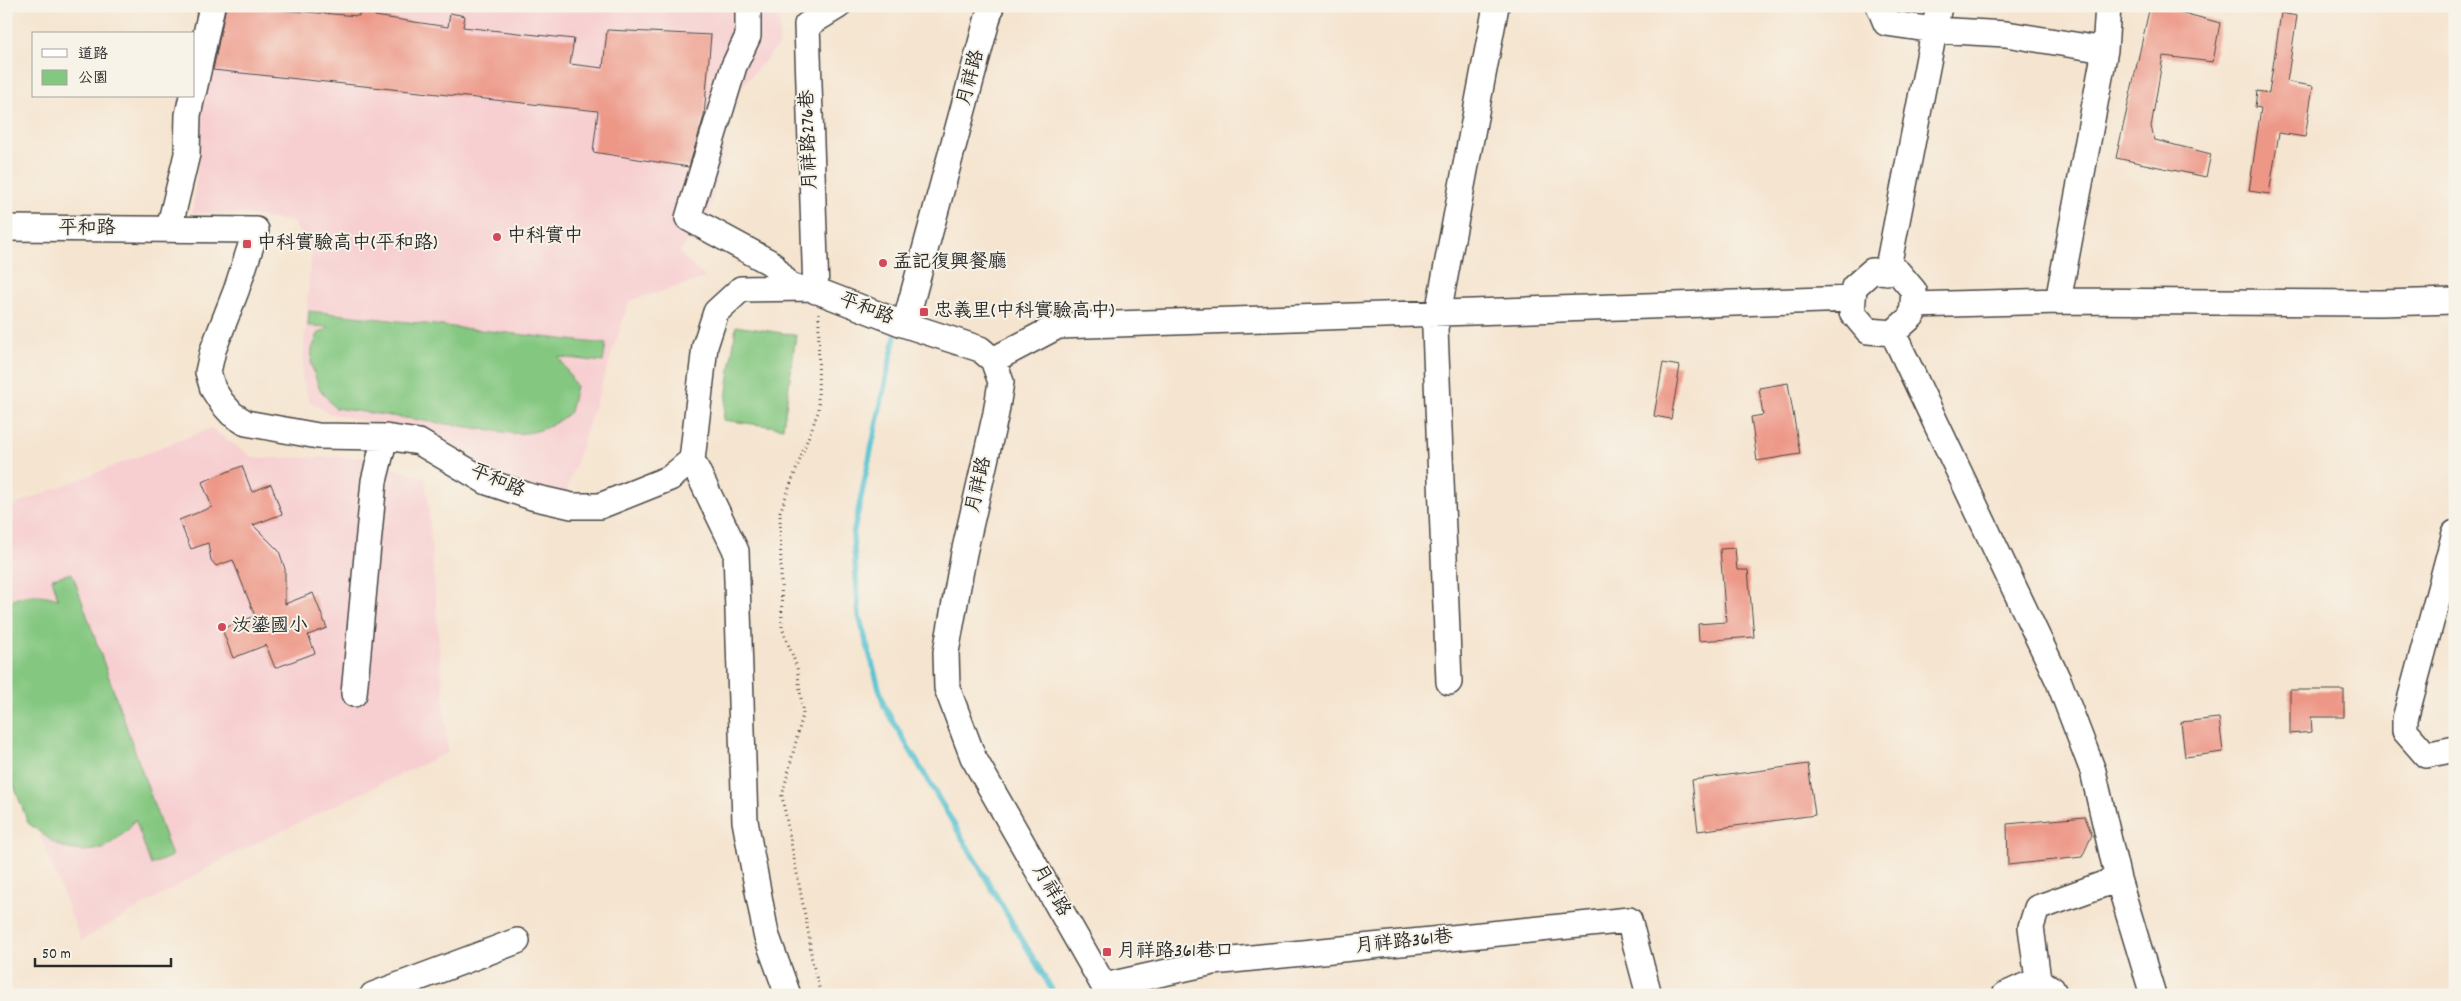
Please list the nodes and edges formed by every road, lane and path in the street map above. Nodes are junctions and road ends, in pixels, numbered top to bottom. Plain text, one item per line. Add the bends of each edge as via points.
1 (212, 6) edge
2 (748, 6) edge
3 (838, 6) edge
4 (991, 6) edge
5 (1496, 6) edge
6 (1879, 6) edge
7 (2108, 6) edge
8 (1936, 18) edge
9 (2105, 50) junction
10 (195, 85) edge
11 (192, 98) edge
12 (6, 228) edge
13 (169, 229) junction
14 (1887, 272) junction
15 (792, 288) junction
16 (818, 291) junction
17 (1853, 299) junction
18 (2058, 301) junction
19 (2455, 301) edge
20 (1914, 305) junction
21 (1438, 314) junction
22 (900, 322) junction
23 (1893, 333) junction
24 (993, 360) junction
25 (385, 437) junction
26 (692, 460) junction
27 (2455, 533) edge
28 (1449, 682) dead end
29 (354, 694) dead end
30 (2455, 749) edge
31 (2118, 879) junction
32 (517, 942) dead end
33 (2047, 987) edge
34 (1106, 990) edge
35 (373, 995) edge
36 (788, 995) edge
37 (821, 995) edge
38 (1649, 995) edge
39 (2005, 995) edge
40 (2153, 995) edge

1 - 10 street
2 - 15 street via 748,36 734,66 688,218 771,263
3 - 16 street, 月祥路276巷 via 808,24
4 - 22 street, 月祥路
5 - 21 street
6 - 8 street via 1886,23
7 - 9 street
8 - 9 street via 2006,34
8 - 14 street
9 - 18 street
11 - 13 street via 187,154
12 - 13 street, 平和路
13 - 25 street, 平和路 via 256,230 208,372 213,388 232,414 246,423 318,436
14 - 17 street via 1872,271 1854,287
14 - 20 street via 1898,272 1914,291
15 - 16 street, 平和路
15 - 26 street, 平和路 via 742,289 716,312 705,346
16 - 22 street, 平和路
16 - 37 path via 818,412 780,512 782,628 797,667 803,714 782,796
17 - 21 street
17 - 23 street via 1852,312 1868,331
18 - 19 street
18 - 20 street
20 - 23 street via 1912,316
21 - 24 street via 1058,326
21 - 28 street via 1435,329
22 - 24 street via 980,349
23 - 31 street via 2059,682 2093,771
24 - 34 street, 月祥路 via 1001,382 946,652 947,688 973,757
25 - 26 street, 平和路 via 419,442 487,482 572,506 600,506 670,478
25 - 29 street via 374,481
26 - 36 street via 736,551 745,821 766,934
27 - 30 street via 2405,719 2405,731 2426,755
31 - 33 street via 2037,908 2031,927
31 - 40 street
32 - 35 street
33 - 39 street
34 - 38 street, 月祥路361巷 via 1213,962 1629,920

